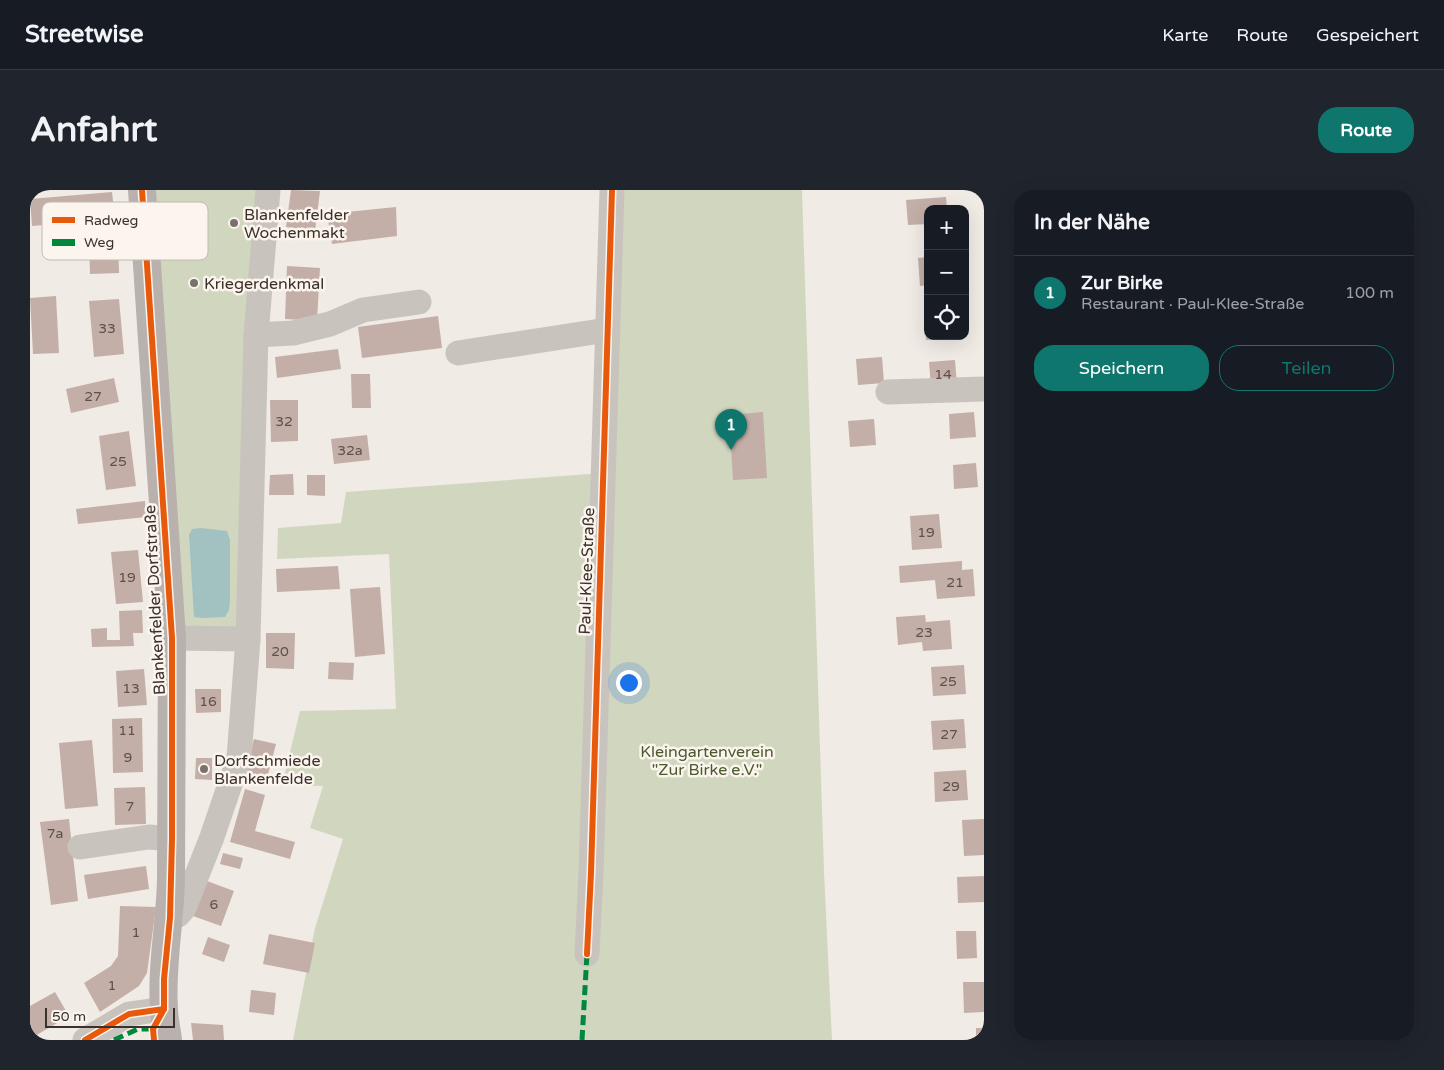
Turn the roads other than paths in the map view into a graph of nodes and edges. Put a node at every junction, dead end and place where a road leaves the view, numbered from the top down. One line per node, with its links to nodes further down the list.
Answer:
1 (268, 190): 6 (street)
2 (612, 190): 5 (street, Paul-Klee-Straße)
3 (147, 260): 10 (main road, Blankenfelder Dorfstraße)
4 (419, 302): 6 (street)
5 (607, 330): 7 (street); 15 (street, Paul-Klee-Straße)
6 (256, 335): 11 (street)
7 (458, 352)
8 (984, 389): 9 (street)
9 (888, 392)
10 (172, 638): 11 (street, Blankenfelder Dorfstraße); 12 (main road, Blankenfelder Dorfstraße)
11 (248, 639): 14 (street)
12 (172, 839): 13 (street); 14 (main road, Blankenfelder Dorfstraße)
13 (80, 846)
14 (170, 918): 16 (main road, Blankenfelder Dorfstraße)
15 (587, 954)
16 (164, 1009): 17 (street); 18 (main road, Blankenfelder Dorfstraße)
17 (85, 1040)
18 (168, 1040)

